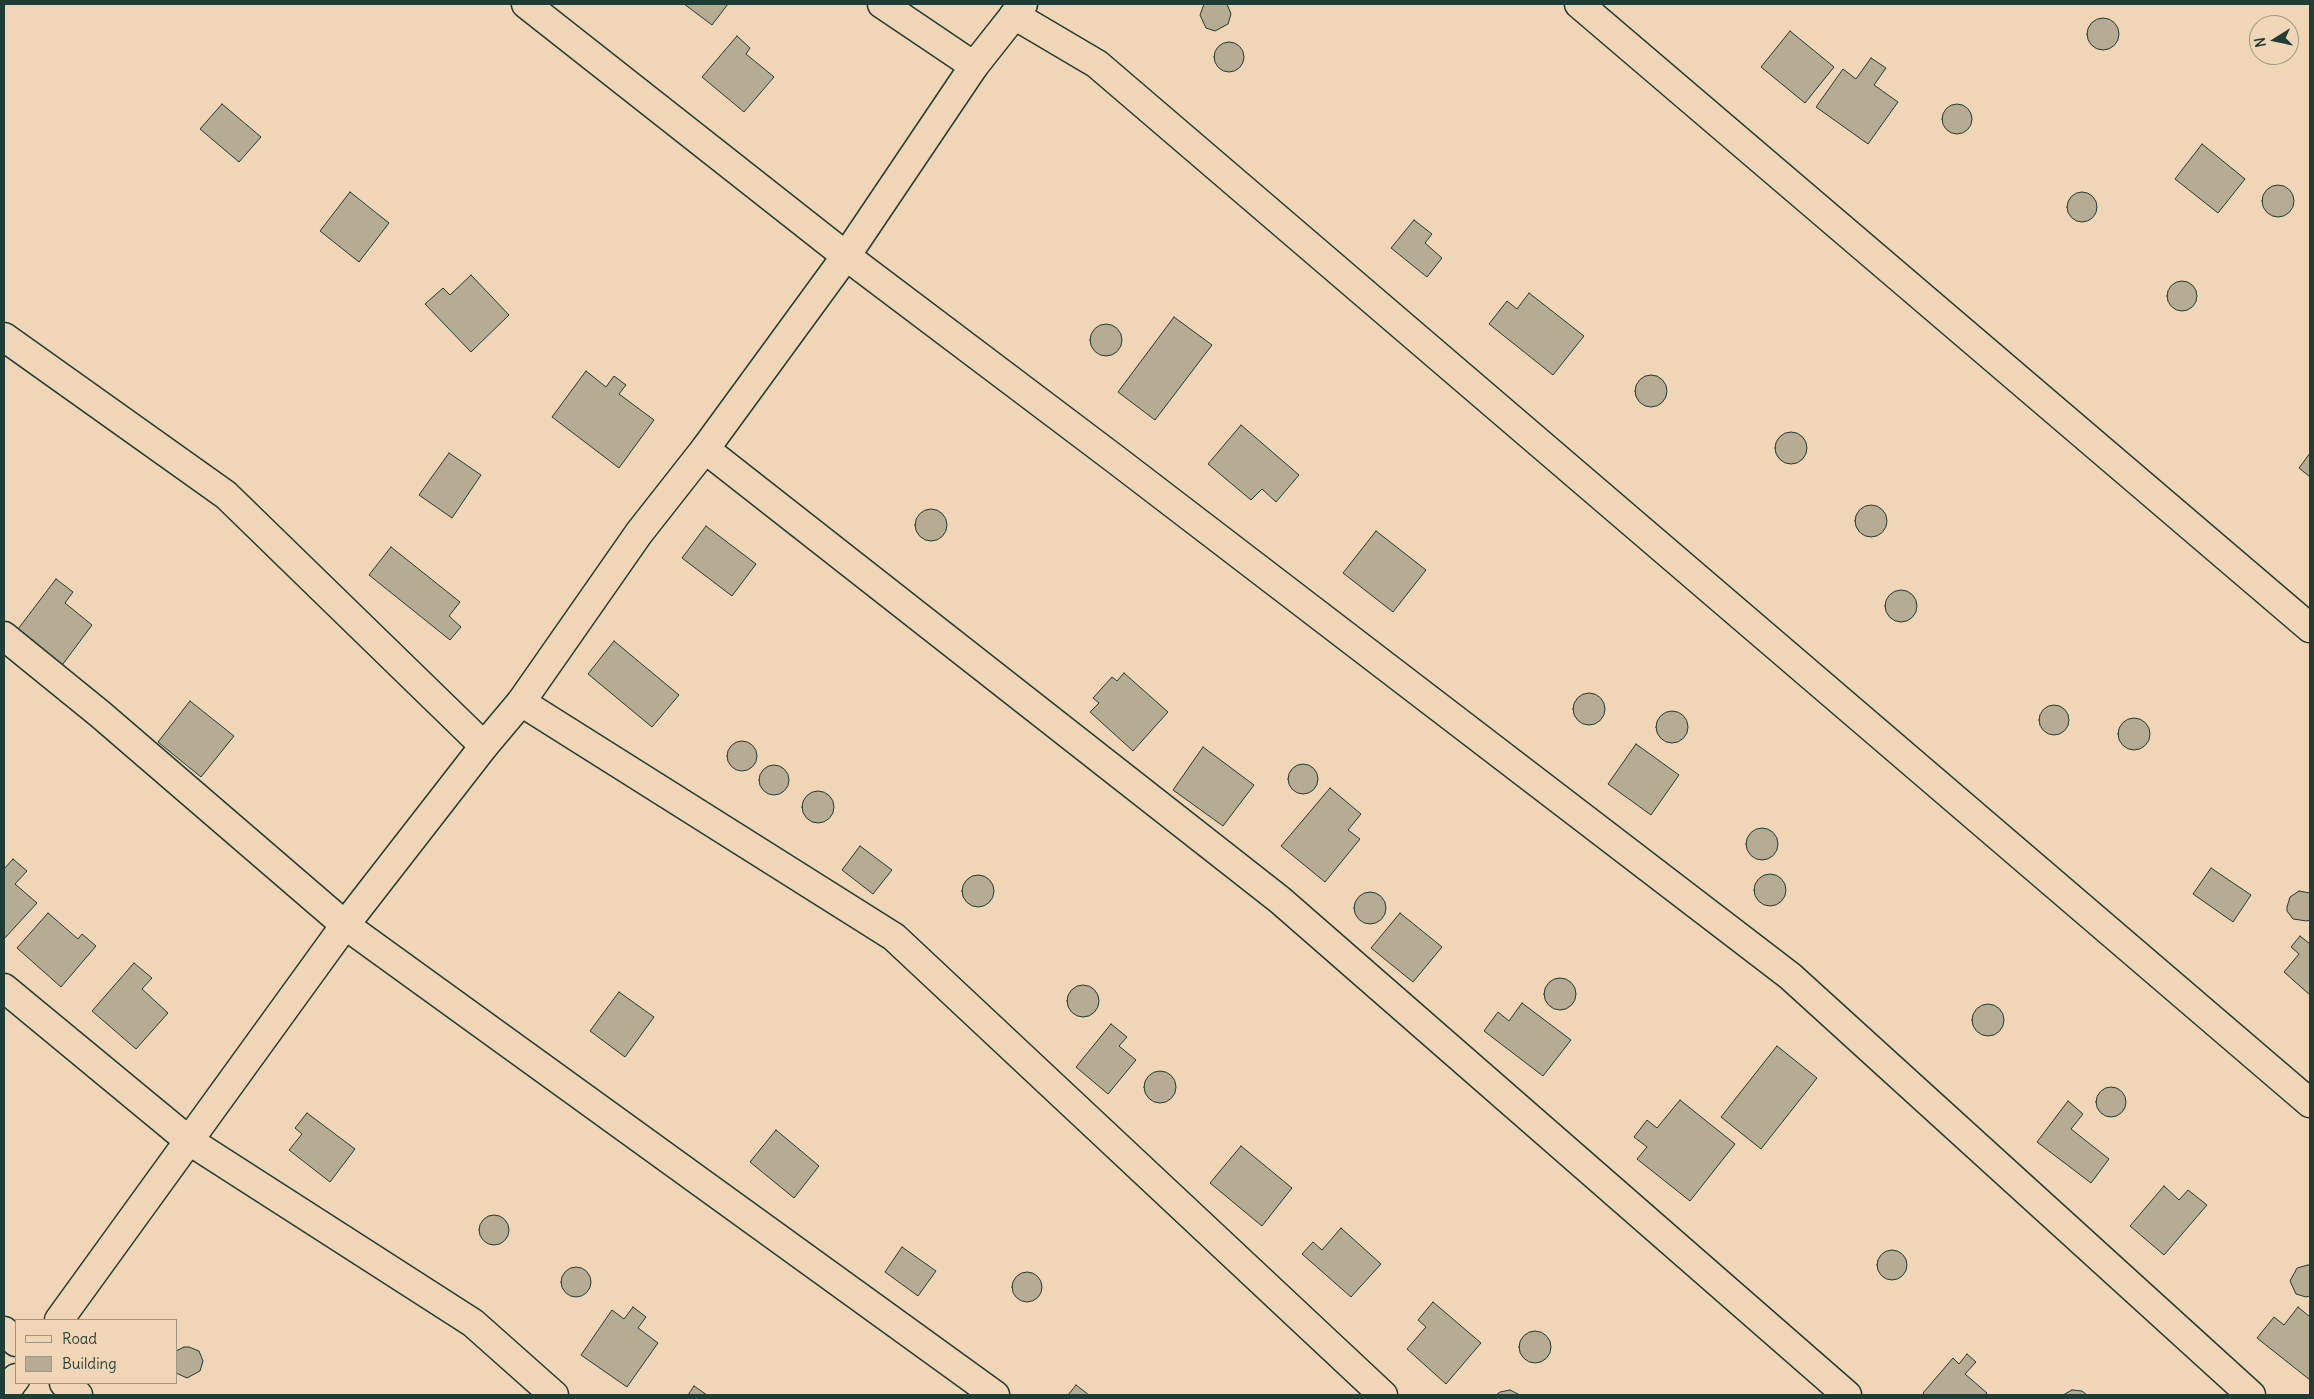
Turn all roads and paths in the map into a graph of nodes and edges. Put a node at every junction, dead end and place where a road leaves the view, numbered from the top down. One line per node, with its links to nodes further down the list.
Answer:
1 (526, 4): 6 (street)
2 (882, 4): 5 (street)
3 (1579, 4): 9 (street)
4 (1018, 9): 5 (street); 15 (street)
5 (974, 66): 6 (street)
6 (846, 256): 8 (street); 28 (street)
7 (4, 337): 12 (street)
8 (705, 449): 11 (street); 27 (street)
9 (2310, 628)
10 (4, 636): 13 (street)
11 (521, 702): 12 (street); 26 (street)
12 (484, 746): 13 (street)
13 (344, 925): 16 (street); 25 (street)
14 (4, 988): 16 (street)
15 (2310, 1103)
16 (188, 1140): 17 (street); 24 (street)
17 (60, 1319)
18 (4, 1331): 19 (street)
19 (15, 1341)
20 (15, 1379): 22 (street)
21 (65, 1384): 23 (street)
22 (4, 1394)
23 (78, 1395)
24 (554, 1395)
25 (995, 1395)
26 (1383, 1395)
27 (1847, 1395)
28 (2251, 1395)

